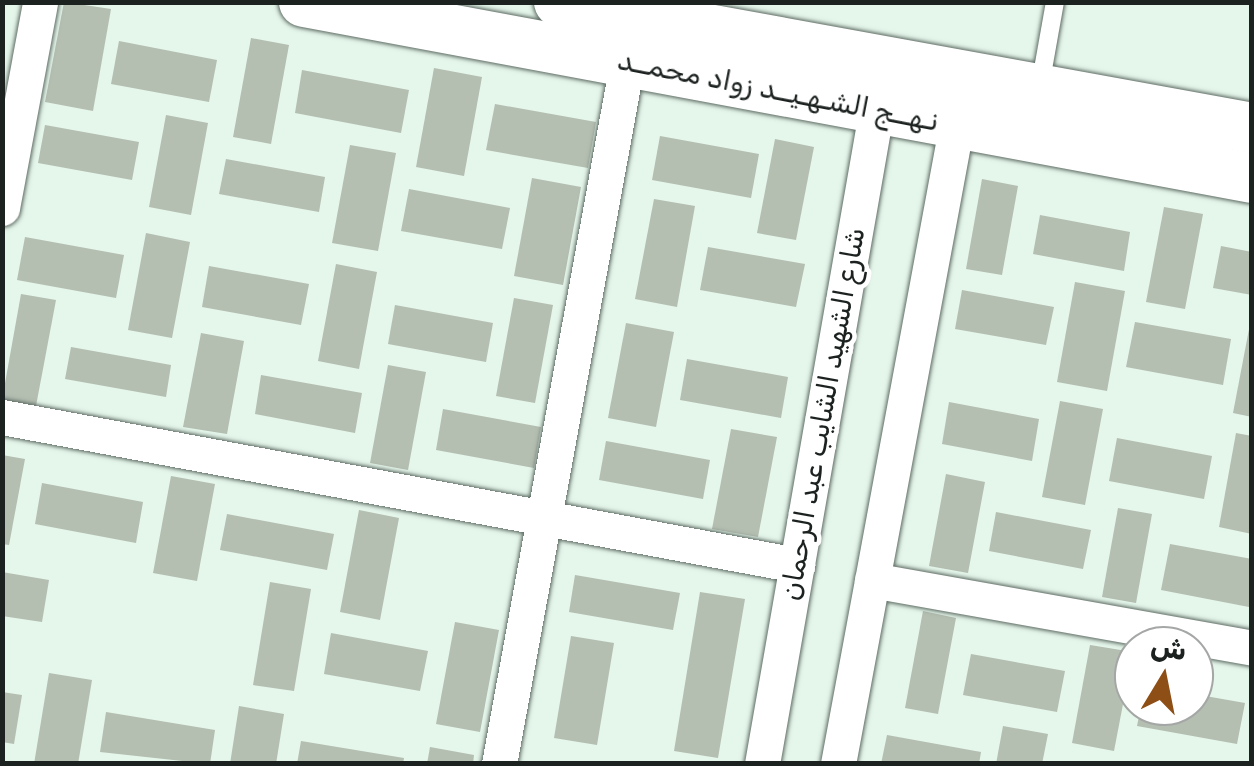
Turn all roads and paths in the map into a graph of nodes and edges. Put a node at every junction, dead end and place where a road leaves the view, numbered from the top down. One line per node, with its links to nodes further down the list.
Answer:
1 (40, 2): 11 (street)
2 (304, 2): 5 (main road, نـهــج الشـهـيــد زواد محمــد)
3 (559, 2): 6 (main road, نـهــج الشـهـيــد زواد محمــد)
4 (1055, 2): 7 (lane)
5 (627, 64): 6 (main road, نـهــج الشـهـيــد زواد محمــد); 13 (street)
6 (880, 87): 8 (main road, نـهــج الشـهـيــد زواد محمــد); 14 (street, شارع الشهيد الشايب عبد الرحمان)
7 (1039, 90): 8 (main road, نـهــج الشـهـيــد زواد محمــد); 9 (main road, نـهــج الشـهـيــد زواد محمــد)
8 (960, 101): 10 (main road, نـهــج الشـهـيــد زواد محمــد); 15 (street)
9 (1252, 128)
10 (1252, 178)
11 (2, 208)
12 (2, 417): 13 (street)
13 (544, 518): 14 (street); 17 (street)
14 (797, 565): 18 (street, شارع الشهيد الشايب عبد الرحمان)
15 (872, 580): 16 (street); 19 (street)
16 (1252, 648)
17 (499, 764)
18 (762, 764)
19 (838, 764)

